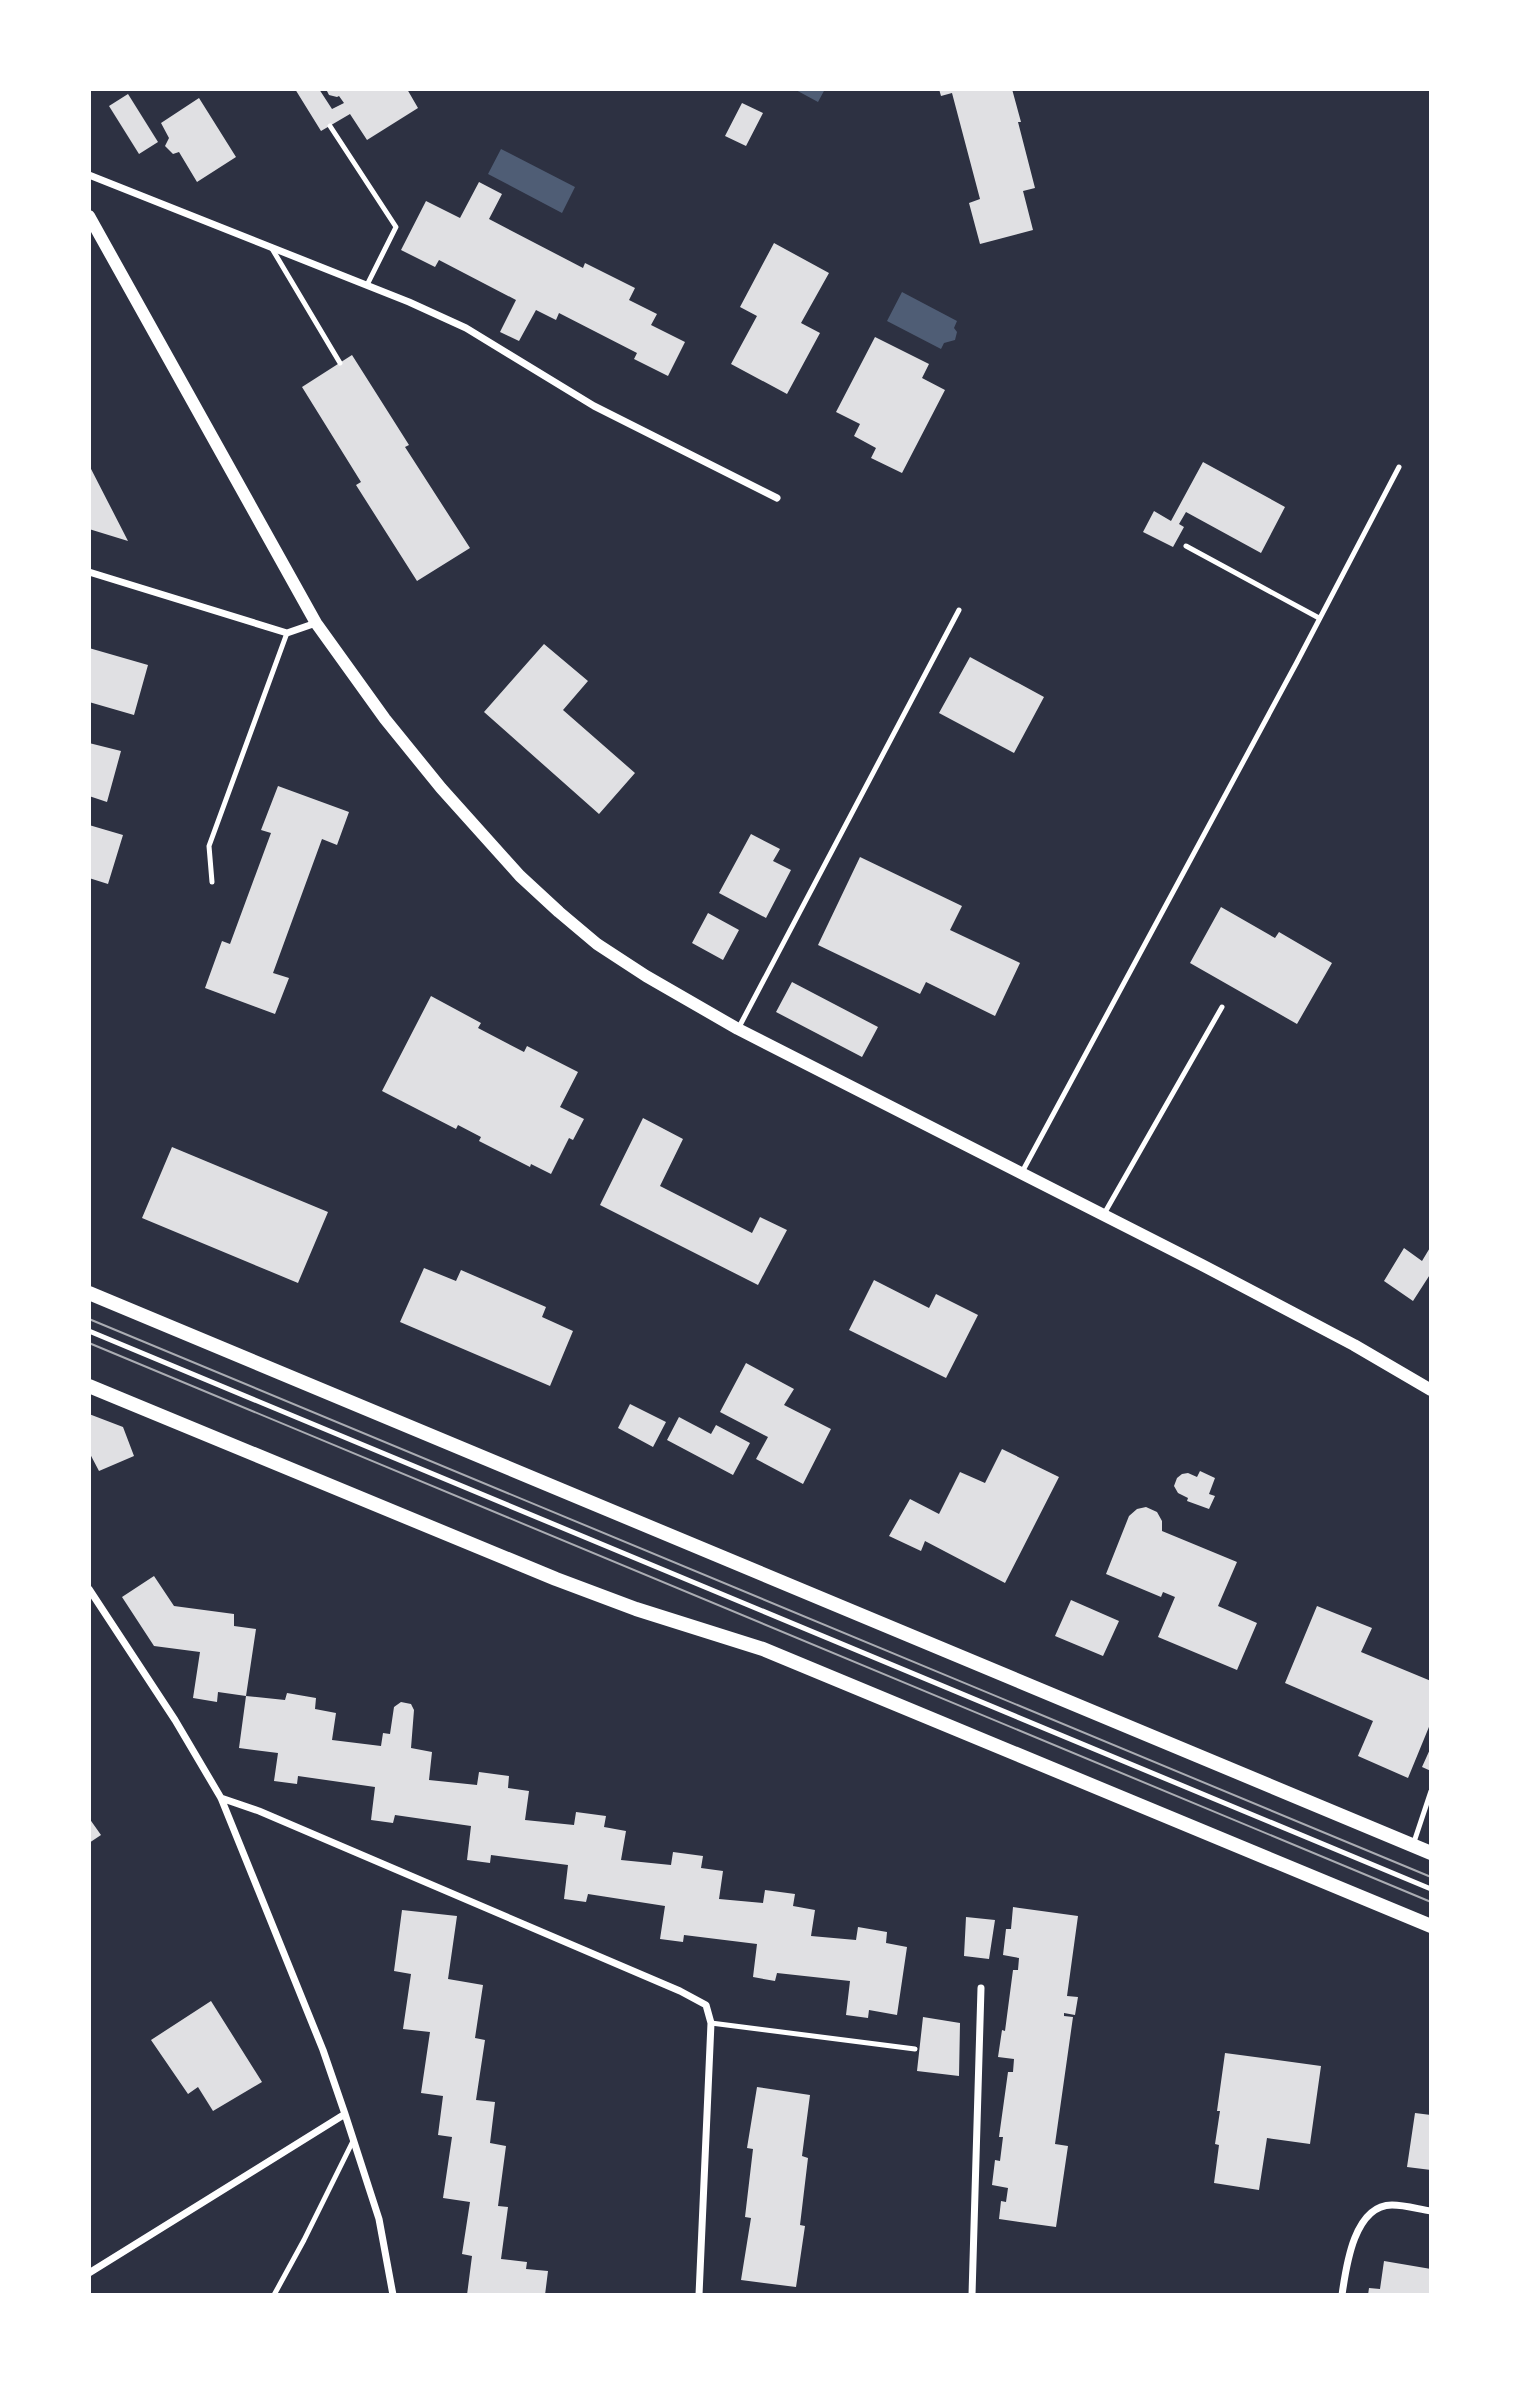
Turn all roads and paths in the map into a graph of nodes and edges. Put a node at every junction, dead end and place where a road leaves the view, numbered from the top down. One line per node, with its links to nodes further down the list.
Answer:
1 (330, 126): 5 (lane)
2 (89, 175): 4 (street)
3 (89, 216): 13 (street)
4 (271, 247): 5 (street); 6 (lane)
5 (367, 285): 8 (street)
6 (340, 363)
7 (1399, 467): 12 (lane)
8 (777, 498)
9 (1186, 546): 12 (lane)
10 (89, 572): 14 (street)
11 (959, 610): 17 (lane)
12 (1319, 618): 18 (lane)
13 (316, 623): 14 (street); 17 (street)
14 (287, 633): 15 (lane)
15 (212, 883)
16 (1222, 1007): 19 (lane)
17 (738, 1030): 18 (street)
18 (1021, 1175): 19 (street)
19 (1104, 1214): 23 (street)
20 (89, 1293): 27 (main road)
21 (89, 1331): 29 (lane)
22 (89, 1386): 30 (main road)
23 (1431, 1390)
24 (89, 1589): 26 (street)
25 (1431, 1791): 27 (lane)
26 (221, 1798): 32 (street); 34 (street)
27 (1413, 1845): 28 (main road)
28 (1431, 1853)
29 (1431, 1889)
30 (1431, 1926)
31 (981, 1988): 41 (street)
32 (711, 2023): 33 (lane); 40 (street)
33 (915, 2049)
34 (345, 2114): 35 (street); 37 (street)
35 (353, 2141): 38 (lane); 39 (street)
36 (1431, 2211): 42 (street)
37 (89, 2273)
38 (274, 2295)
39 (393, 2295)
40 (699, 2295)
41 (972, 2295)
42 (1342, 2295)

